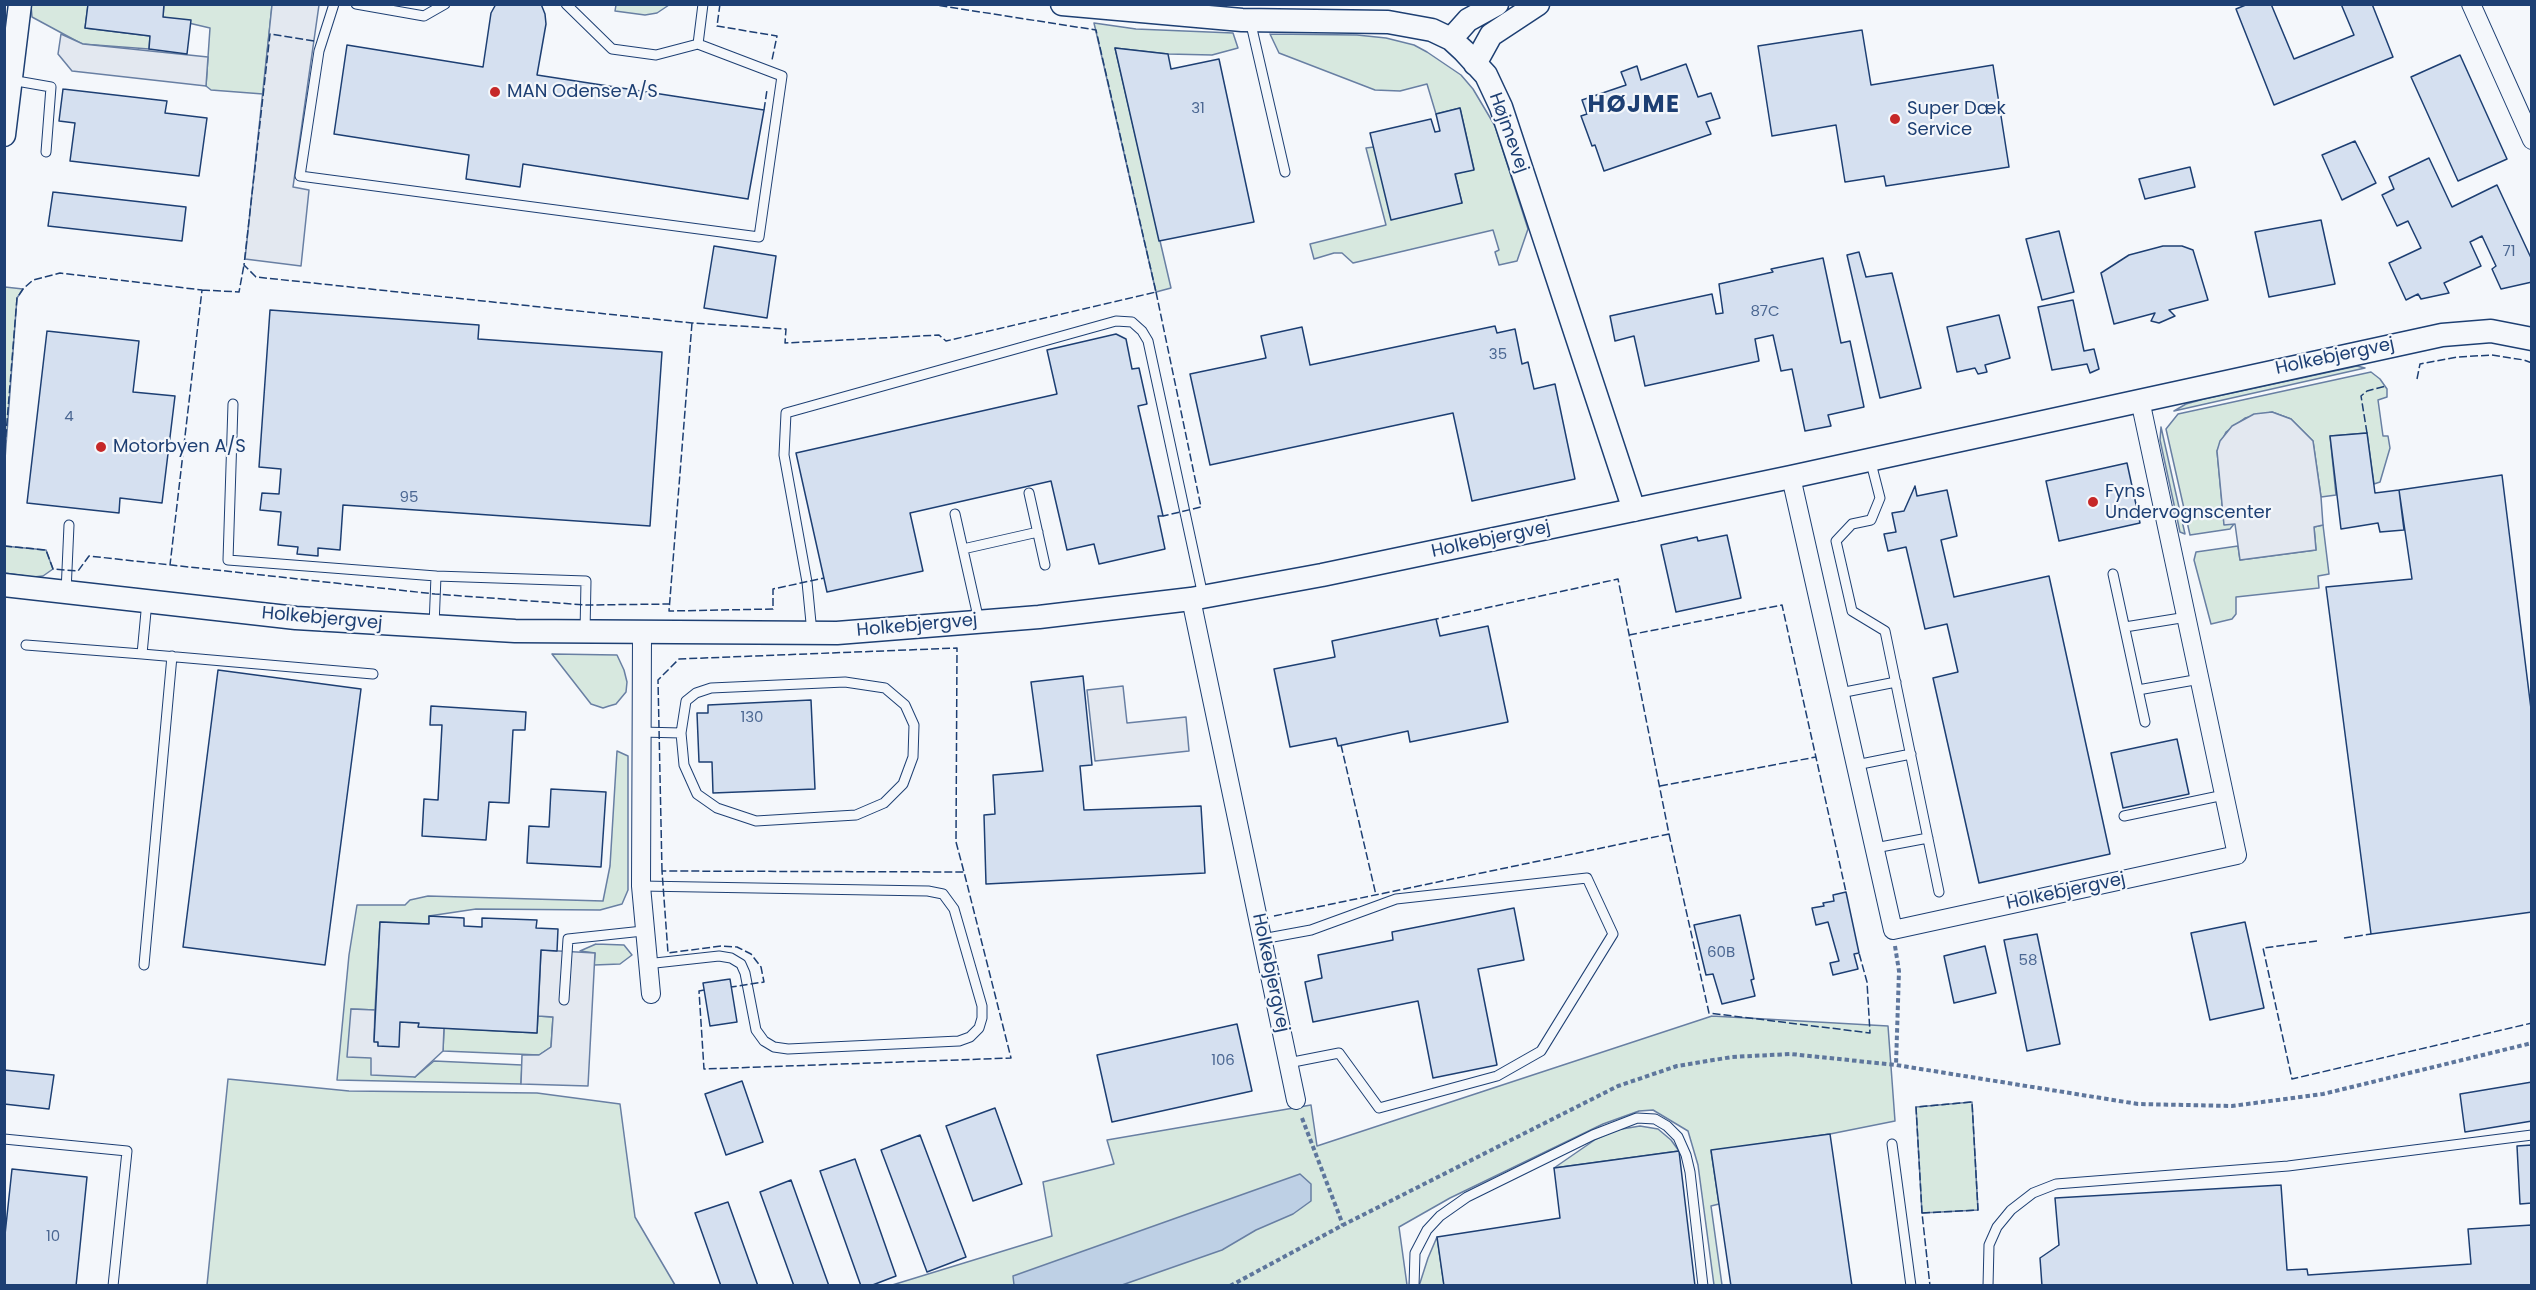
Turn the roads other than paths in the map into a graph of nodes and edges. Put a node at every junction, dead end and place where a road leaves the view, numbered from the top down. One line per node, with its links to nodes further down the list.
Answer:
1 (334, 4): 13 (lane)
2 (356, 4): 3 (lane)
3 (445, 4)
4 (566, 4): 13 (lane)
5 (703, 4): 13 (lane)
6 (1062, 4): 11 (street, Højmevej)
7 (1497, 4): 12 (street)
8 (1538, 4): 14 (street)
9 (2471, 4): 17 (street)
10 (18, 5): 15 (street)
11 (1250, 20): 12 (street, Højmevej); 19 (lane)
12 (1451, 39): 14 (street, Højmevej)
13 (698, 44)
14 (1475, 64): 26 (street, Højmevej)
15 (11, 80): 16 (street); 18 (lane)
16 (4, 135)
17 (2532, 140)
18 (46, 152)
19 (1285, 172)
20 (2532, 339): 21 (street, Holkebjergvej)
21 (2140, 400): 23 (street, Holkebjergvej); 38 (street, Holkebjergvej)
22 (234, 404): 33 (lane)
23 (1870, 459): 24 (street, Holkebjergvej); 50 (lane)
24 (1791, 477): 26 (street, Holkebjergvej); 52 (street)
25 (1029, 493): 29 (lane)
26 (1634, 510): 36 (street, Holkebjergvej)
27 (955, 514): 30 (lane)
28 (69, 525): 35 (lane)
29 (1038, 532): 30 (lane); 31 (lane)
30 (963, 549): 39 (lane)
31 (1045, 565)
32 (2114, 574): 41 (lane)
33 (436, 576): 40 (lane); 42 (lane)
34 (4, 585): 35 (street, Holkebjergvej)
35 (66, 592): 37 (street, Holkebjergvej)
36 (1197, 598): 39 (street, Holkebjergvej); 43 (lane); 65 (street, Holkebjergvej)
37 (147, 601): 40 (street, Holkebjergvej); 46 (lane)
38 (2187, 617): 41 (lane); 49 (street, Holkebjergvej)
39 (979, 621): 43 (street, Holkebjergvej)
40 (434, 626): 42 (street, Holkebjergvej)
41 (2125, 627): 51 (lane)
42 (585, 632): 44 (street, Holkebjergvej)
43 (812, 633): 44 (street, Holkebjergvej)
44 (642, 634): 54 (street)
45 (26, 645): 46 (lane)
46 (142, 654): 47 (lane)
47 (172, 656): 48 (lane); 67 (lane)
48 (373, 674)
49 (2200, 679): 51 (lane); 58 (street, Holkebjergvej)
50 (1896, 682): 52 (lane); 56 (lane)
51 (2138, 690): 53 (lane)
52 (1840, 693): 57 (street)
53 (2145, 722)
54 (641, 732): 55 (lane); 62 (street)
55 (681, 732): 55 (lane)
56 (1911, 754): 57 (lane); 60 (lane)
57 (1856, 765): 61 (street)
58 (2224, 795): 59 (lane); 61 (street, Holkebjergvej)
59 (2124, 816)
60 (1928, 838): 61 (lane); 63 (lane)
61 (1875, 848)
62 (641, 886): 64 (street); 66 (lane)
63 (1939, 892)
64 (643, 931): 66 (street); 69 (lane)
65 (1262, 939): 70 (street, Holkebjergvej); 70 (lane)
66 (646, 964): 68 (street)
67 (144, 965)
68 (651, 994)
69 (564, 1000)
70 (1288, 1063): 71 (street, Holkebjergvej)
71 (1296, 1100)
72 (2532, 1135): 79 (lane)
73 (4, 1139): 75 (lane)
74 (1892, 1144): 78 (lane)
75 (113, 1286)
76 (1414, 1286): 77 (lane)
77 (1703, 1286)
78 (1911, 1286)
79 (1988, 1286)

